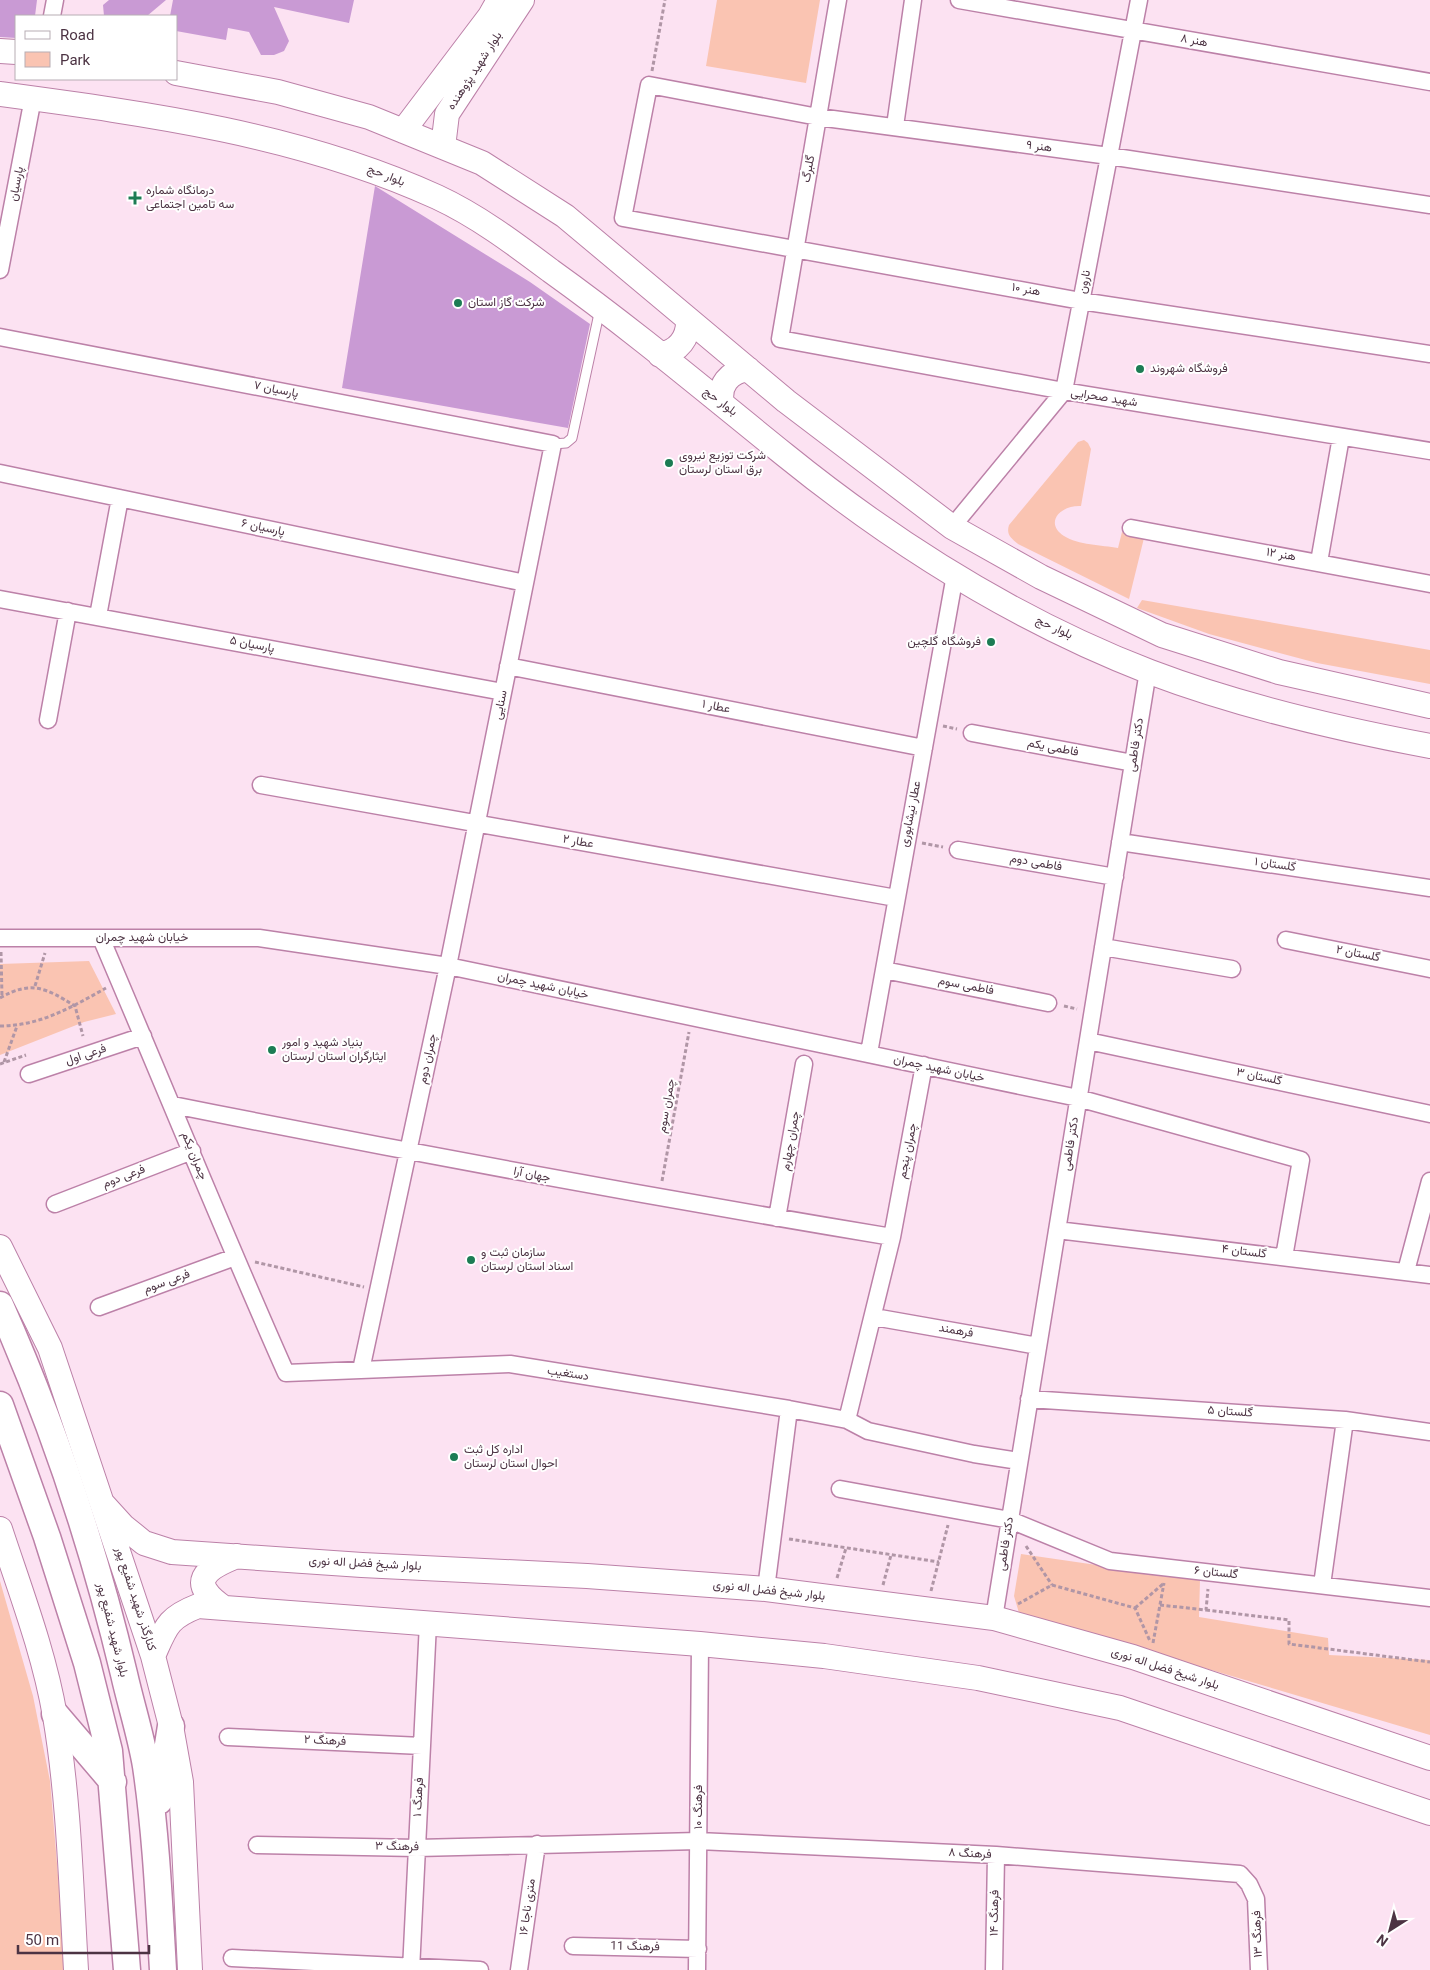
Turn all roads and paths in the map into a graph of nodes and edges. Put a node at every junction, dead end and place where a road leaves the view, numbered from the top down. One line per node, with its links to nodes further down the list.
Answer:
1 (54, 0): 9 (street)
2 (499, 0): 20 (main road, بلوار شهید پژوهنده)
3 (522, 0): 21 (main road, بلوار شهید پژوهنده)
4 (665, 0): 15 (path)
5 (838, 0): 18 (street, گلبرگ)
6 (913, 0): 19 (street)
7 (959, 0): 10 (street, هنر ۸)
8 (1139, 0): 10 (street, نارون)
9 (52, 15)
10 (1132, 31): 14 (street, هنر ۸); 22 (street, نارون)
11 (0, 51): 12 (main road)
12 (15, 52)
13 (178, 73): 20 (main road)
14 (1430, 82)
15 (649, 85): 18 (street, هنر ۹); 25 (street, هنر ۱۰)
16 (0, 94): 17 (main road, بلوار حج)
17 (33, 98): 24 (street, پارسیان); 28 (main road, بلوار حج)
18 (818, 117): 19 (street, هنر ۹); 25 (street, گلبرگ)
19 (894, 126): 22 (street, هنر ۹)
20 (403, 131): 21 (main road)
21 (443, 147): 29 (main road)
22 (1109, 156): 23 (street, هنر ۹); 27 (street, نارون)
23 (1430, 205)
24 (5, 224): 26 (street, پارسیان)
25 (795, 248): 27 (street, هنر ۱۰); 31 (street, گلبرگ)
26 (0, 270)
27 (1082, 300): 32 (street, هنر ۱۰); 35 (street, نارون)
28 (600, 308): 33 (main road, بلوار حج); 38 (lane)
29 (688, 319): 33 (main road); 34 (main road)
30 (0, 337): 38 (street, پارسیان ۷)
31 (780, 339): 35 (street, شهید صحرایی)
32 (1430, 354)
33 (660, 355): 36 (main road, بلوار حج)
34 (748, 370): 36 (main road); 42 (main road)
35 (1064, 391): 37 (street, شهید صحرایی); 42 (street, نارون)
36 (722, 404): 45 (main road, بلوار حج)
37 (1341, 437): 39 (street, شهید صحرایی); 44 (street)
38 (553, 444): 46 (street, سنایی)
39 (1430, 451)
40 (0, 473): 41 (street, پارسیان ۶)
41 (120, 498): 46 (street, پارسیان ۶); 50 (street)
42 (952, 527): 54 (main road)
43 (1131, 528): 44 (street, هنر ۱۲)
44 (1319, 562): 47 (street, هنر ۱۲)
45 (954, 575): 52 (main road, بلوار حج); 56 (street, عطار نیشابوری)
46 (525, 583): 51 (street, سنایی)
47 (1430, 584)
48 (0, 599): 49 (street, پارسیان ۵)
49 (68, 611): 50 (street, پارسیان ۵); 55 (street)
50 (98, 616): 53 (street, پارسیان ۵)
51 (508, 666): 53 (street, سنایی); 59 (street, عطار ۱)
52 (1148, 671): 58 (main road, بلوار حج); 60 (street, دکتر فاطمی)
53 (503, 692): 62 (street, سنایی)
54 (1430, 706)
55 (48, 720)
56 (928, 722): 57 (path); 59 (street, عطار نیشابوری)
57 (972, 733): 60 (street, فاطمی یکم)
58 (1430, 746)
59 (924, 748): 63 (street, عطار نیشابوری)
60 (1133, 763): 64 (street, دکتر فاطمی)
61 (261, 785): 62 (street, عطار ۲)
62 (477, 824): 68 (street, عطار ۲); 74 (street, سنایی)
63 (906, 840): 65 (path); 68 (street, عطار نیشابوری)
64 (1120, 842): 66 (street, دکتر فاطمی); 67 (street, گلستان ۱)
65 (958, 850): 66 (street, فاطمی دوم)
66 (1115, 877): 73 (street, دکتر فاطمی)
67 (1430, 888)
68 (896, 898): 77 (street, عطار نیشابوری)
69 (0, 938): 70 (street, خیابان شهید چمران); 80 (path)
70 (50, 938): 71 (street, خیابان شهید چمران); 79 (path)
71 (102, 938): 74 (street, خیابان شهید چمران); 78 (street, چمران یکم)
72 (1286, 940): 76 (street, گلستان ۲)
73 (1103, 947): 75 (street); 83 (street, دکتر فاطمی)
74 (448, 966): 84 (street, خیابان شهید چمران); 99 (street, چمران دوم)
75 (1232, 969)
76 (1430, 969)
77 (884, 970): 81 (street, فاطمی سوم); 90 (street, عطار نیشابوری)
78 (119, 980): 82 (path); 88 (street, چمران یکم)
79 (35, 986): 80 (path); 82 (path)
80 (1, 998)
81 (1048, 1003): 83 (path)
82 (75, 1006): 86 (path); 87 (path)
83 (1092, 1012): 89 (street, دکتر فاطمی)
84 (692, 1017): 90 (street, خیابان شهید چمران); 101 (path, چمران سوم)
85 (0, 1026): 86 (path)
86 (17, 1026): 91 (path)
87 (83, 1036)
88 (143, 1036): 94 (street, فرعی اول); 96 (street, چمران یکم)
89 (1088, 1041): 95 (street, دکتر فاطمی); 97 (street, گلستان ۳)
90 (869, 1053): 93 (street, خیابان شهید چمران)
91 (4, 1063)
92 (804, 1064): 103 (street, چمران چهارم)
93 (924, 1066): 95 (street, خیابان شهید چمران); 105 (street, چمران پنجم)
94 (29, 1074)
95 (1078, 1098): 104 (street, دکتر فاطمی); 107 (street, خیابان شهید چمران)
96 (173, 1105): 98 (street, چمران یکم); 99 (street, جهان آرا)
97 (1430, 1114)
98 (192, 1151): 102 (street, فرعی دوم); 108 (street, چمران یکم)
99 (408, 1152): 101 (street, جهان آرا); 111 (street, چمران دوم)
100 (1430, 1181): 109 (street)
101 (659, 1198): 103 (street, جهان آرا)
102 (55, 1204)
103 (777, 1218): 105 (street, جهان آرا)
104 (1057, 1230): 107 (street, گلستان ۴); 115 (street, دکتر فاطمی)
105 (892, 1238): 114 (street, چمران پنجم)
106 (0, 1247): 127 (main road, کنارگذر شهید شفیع پور)
107 (1284, 1257): 109 (street, گلستان ۴)
108 (235, 1258): 111 (path); 113 (street, فرعی سوم); 117 (street, چمران یکم)
109 (1406, 1271): 110 (street, گلستان ۴)
110 (1430, 1275)
111 (379, 1290): 116 (street, چمران دوم)
112 (0, 1305): 160 (main road, بلوار شهید شفیع پور)
113 (99, 1307)
114 (874, 1317): 115 (street, فرهمند); 121 (street, چمران پنجم)
115 (1038, 1346): 118 (street, دکتر فاطمی)
116 (361, 1370): 117 (street, دستغیب); 120 (street, دستغیب)
117 (286, 1373)
118 (1029, 1399): 122 (street, گلستان ۵); 125 (street, دکتر فاطمی)
119 (0, 1405): 123 (main road)
120 (789, 1409): 121 (street, دستغیب); 131 (street)
121 (847, 1420): 125 (street, دستغیب)
122 (1346, 1420): 124 (street, گلستان ۵); 138 (street)
123 (6, 1432): 158 (main road)
124 (1430, 1432)
125 (1019, 1461): 129 (street, دکتر فاطمی)
126 (840, 1490): 128 (street, گلستان ۶)
127 (103, 1504): 134 (main road, بلوار شیخ فضل اله نوری); 151 (main road, کنارگذر شهید شفیع پور)
128 (952, 1510): 129 (street, گلستان ۶); 135 (path)
129 (1010, 1520): 136 (street, گلستان ۶); 137 (path); 148 (street, دکتر فاطمی)
130 (0, 1529): 153 (main road)
131 (773, 1536): 132 (path); 139 (street)
132 (846, 1548): 133 (path); 140 (path)
133 (891, 1555): 135 (path); 142 (path)
134 (236, 1556): 139 (main road, بلوار شیخ فضل اله نوری); 144 (main road)
135 (939, 1562): 146 (path)
136 (1210, 1572): 138 (street, گلستان ۶); 147 (path)
137 (1052, 1585): 145 (path); 148 (path)
138 (1322, 1585): 141 (street, گلستان ۶)
139 (766, 1589): 140 (main road, بلوار شیخ فضل اله نوری)
140 (831, 1597): 142 (main road, بلوار شیخ فضل اله نوری)
141 (1430, 1598)
142 (878, 1603): 146 (main road, بلوار شیخ فضل اله نوری)
143 (1160, 1605): 145 (path); 145 (path); 147 (path)
144 (224, 1608): 149 (main road); 151 (main road)
145 (1135, 1608)
146 (927, 1610): 148 (main road, بلوار شیخ فضل اله نوری)
147 (1206, 1610): 152 (path)
148 (994, 1618): 157 (main road, بلوار شیخ فضل اله نوری)
149 (428, 1623): 150 (main road); 156 (street, فرهنگ ۱)
150 (700, 1644): 159 (main road); 161 (street, فرهنگ ۱۰)
151 (153, 1656): 154 (main road, کنارگذر شهید شفیع پور)
152 (1430, 1662)
153 (54, 1714): 158 (main road); 171 (main road)
154 (171, 1726): 160 (main road); 174 (main road, کنارگذر شهید شفیع پور)
155 (228, 1737): 156 (street, فرهنگ ۲)
156 (422, 1746): 164 (street, فرهنگ ۱)
157 (1430, 1758)
158 (113, 1782): 172 (main road)
159 (1430, 1813)
160 (154, 1832): 173 (main road, بلوار شهید شفیع پور)
161 (698, 1841): 162 (street, فرهنگ ۸); 165 (street, فرهنگ ۸); 168 (street, فرهنگ ۱۰)
162 (537, 1844): 164 (street, فرهنگ ۳); 176 (street, ۱۶ متری ناجا)
163 (257, 1845): 164 (street, فرهنگ ۳)
164 (417, 1848): 170 (street, فرهنگ ۱)
165 (996, 1855): 166 (street, فرهنگ ۸); 178 (street, فرهنگ ۱۴)
166 (1240, 1874): 179 (street, فرهنگ ۱۳)
167 (573, 1946): 168 (street, فرهنگ 11)
168 (698, 1949): 177 (street, فرهنگ ۱۰)
169 (232, 1958): 170 (street)
170 (411, 1968): 175 (street)
171 (76, 1970)
172 (127, 1970)
173 (162, 1970)
174 (190, 1970)
175 (480, 1970)
176 (520, 1970)
177 (698, 1970)
178 (994, 1970)
179 (1259, 1970)

